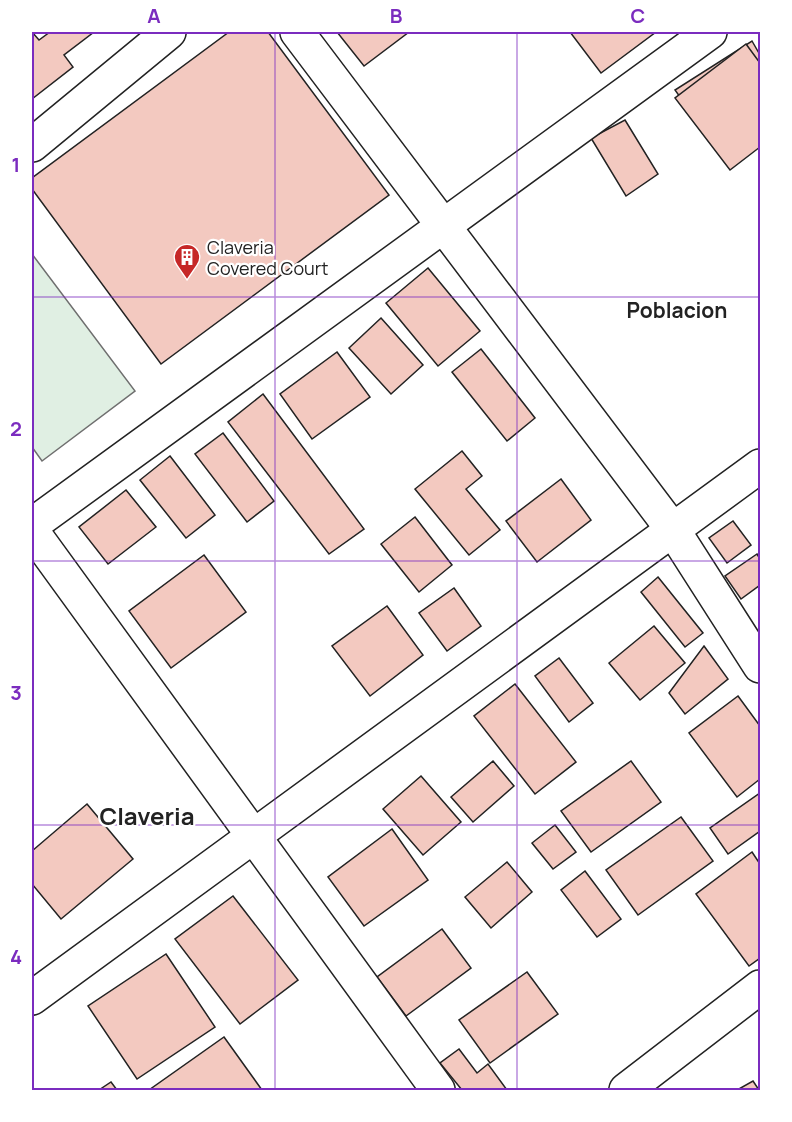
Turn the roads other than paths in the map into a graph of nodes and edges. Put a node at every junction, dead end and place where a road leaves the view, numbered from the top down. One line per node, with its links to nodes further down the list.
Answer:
1 (169, 32): 4 (street)
2 (297, 32): 5 (street)
3 (711, 32): 5 (street)
4 (32, 146)
5 (443, 225): 7 (street); 8 (street)
6 (760, 466): 8 (street)
7 (32, 525)
8 (673, 530): 10 (street); 11 (street)
9 (32, 531): 11 (street)
10 (760, 666)
11 (252, 837): 13 (street); 14 (street)
12 (760, 987): 15 (street)
13 (32, 998)
14 (438, 1090)
15 (626, 1090)

